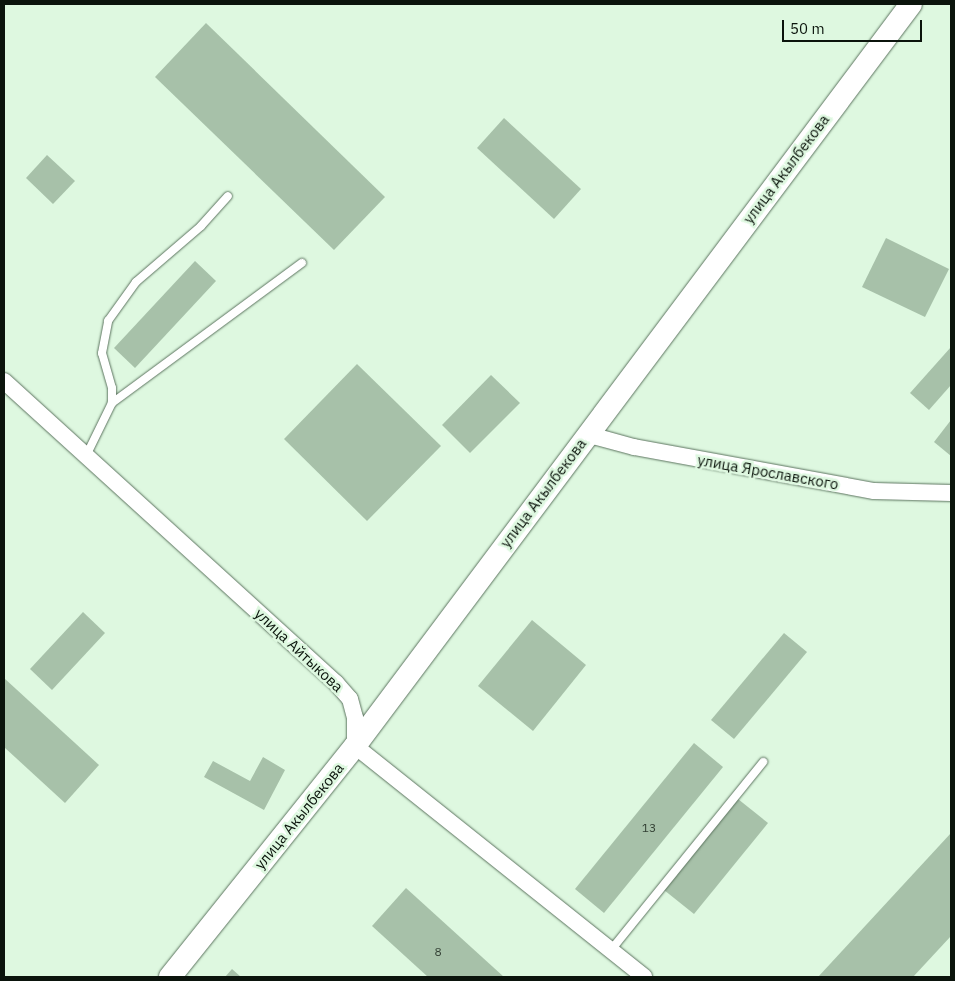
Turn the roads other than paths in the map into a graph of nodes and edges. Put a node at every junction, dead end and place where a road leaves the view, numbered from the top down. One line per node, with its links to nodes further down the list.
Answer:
1 (911, 4): 6 (street, улица Акылбекова)
2 (228, 196): 5 (lane)
3 (302, 263): 5 (lane)
4 (4, 381): 7 (street, улица Айтыкова)
5 (112, 404): 7 (lane)
6 (586, 434): 8 (street, улица Ярославского); 9 (street, улица Акылбекова)
7 (86, 456): 9 (street, улица Айтыкова)
8 (951, 493)
9 (355, 746): 11 (street); 12 (street, улица Акылбекова)
10 (763, 762): 11 (lane)
11 (611, 950): 13 (street)
12 (170, 977)
13 (644, 977)

